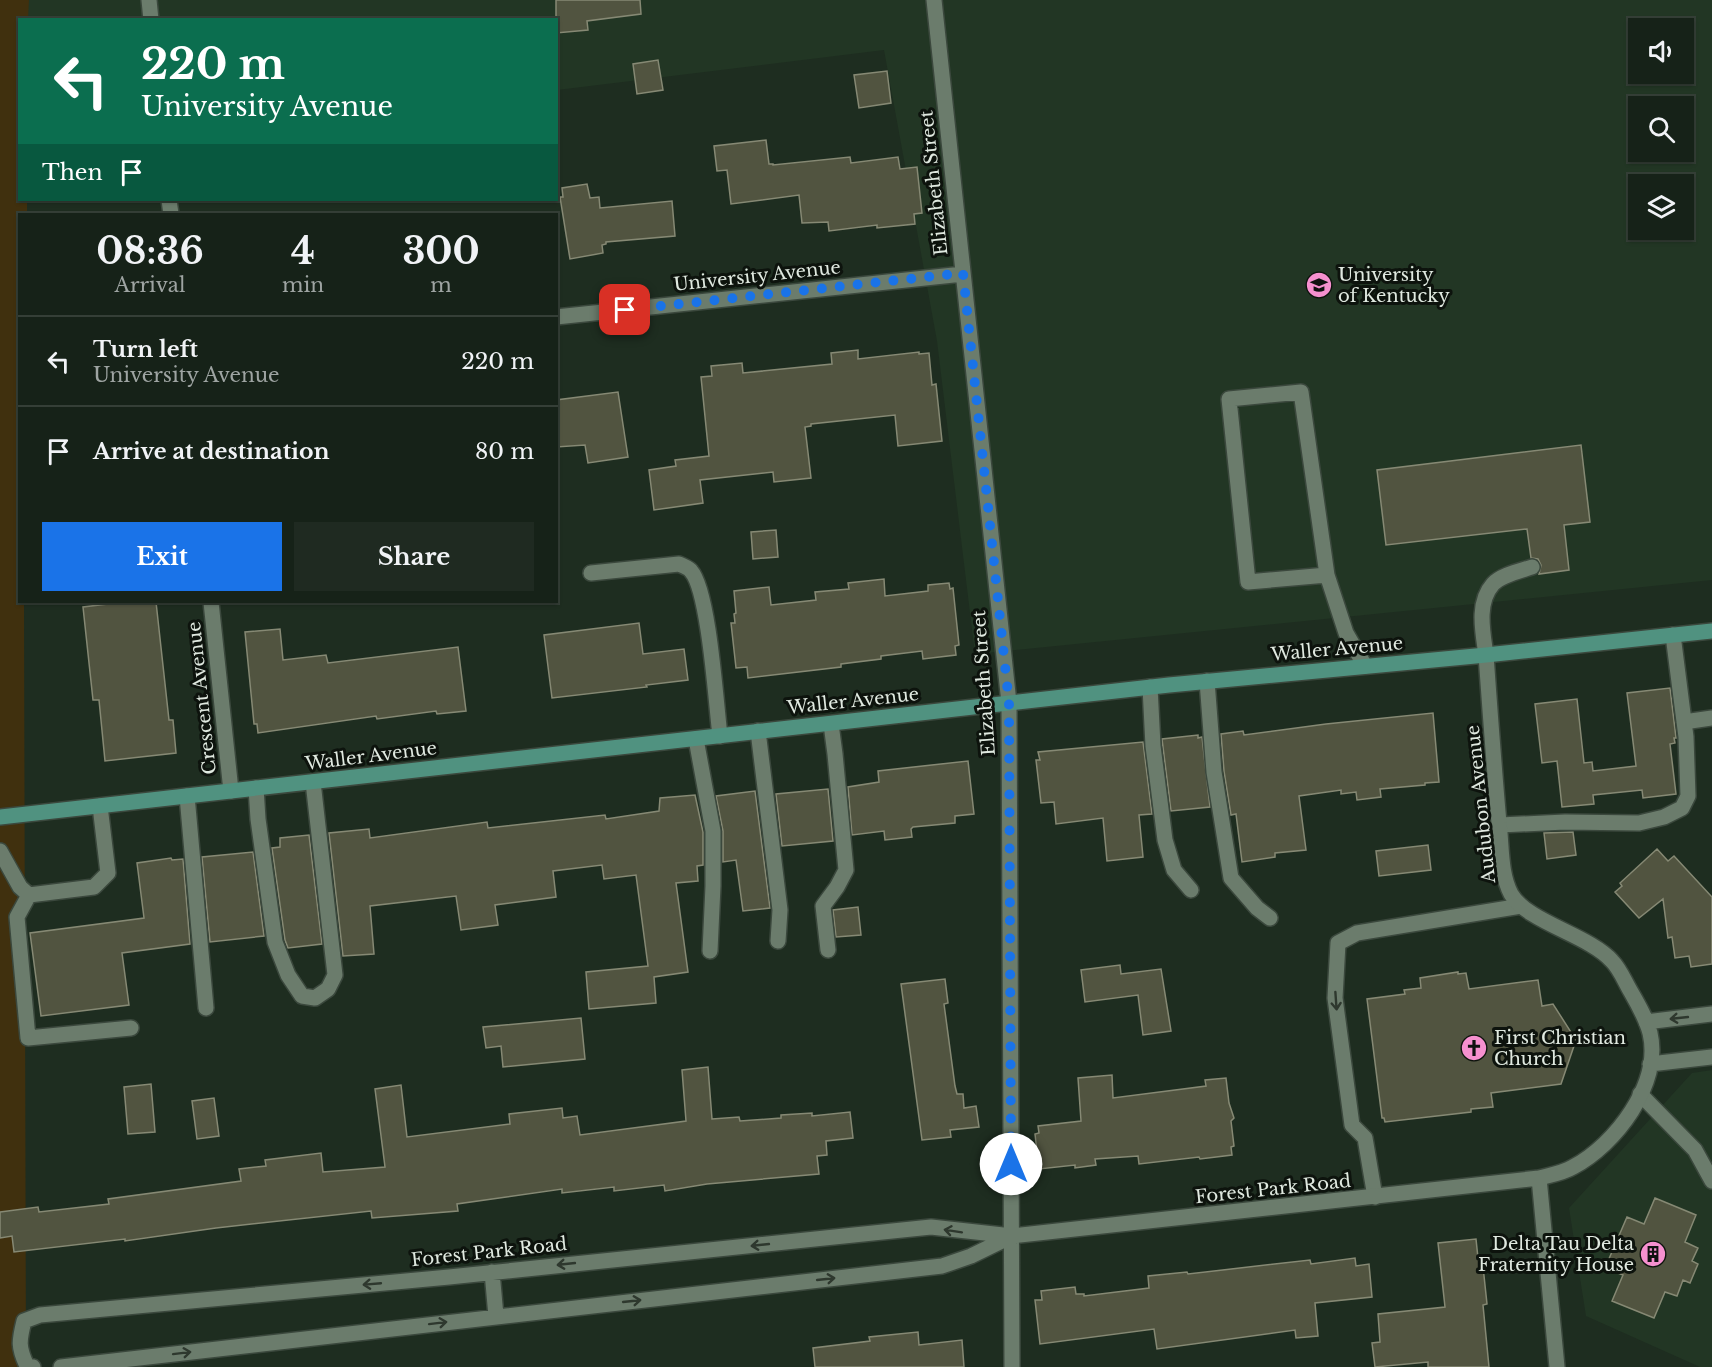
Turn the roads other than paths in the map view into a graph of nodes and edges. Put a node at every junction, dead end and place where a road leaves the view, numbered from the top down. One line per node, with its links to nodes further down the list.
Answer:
1 (149, 0): 3 (street)
2 (934, 0): 4 (street, Elizabeth Street)
3 (151, 18)
4 (963, 273): 5 (street, University Avenue); 16 (street, Elizabeth Street)
5 (558, 317)
6 (1532, 567): 12 (street, Audubon Avenue)
7 (591, 573): 21 (street)
8 (1327, 575): 8 (street); 13 (street)
9 (212, 603): 25 (street, Crescent Avenue)
10 (1712, 631): 11 (main road, Waller Avenue)
11 (1673, 635): 12 (main road, Waller Avenue); 18 (street)
12 (1486, 655): 13 (main road, Waller Avenue); 29 (street, Audubon Avenue)
13 (1365, 666): 14 (main road, Waller Avenue)
14 (1207, 681): 15 (main road, Waller Avenue); 34 (street)
15 (1150, 687): 16 (main road, Waller Avenue); 31 (street)
16 (1009, 703): 19 (main road, Waller Avenue); 48 (street, Elizabeth Street)
17 (1712, 718): 18 (street)
18 (1684, 722): 29 (street)
19 (831, 724): 20 (main road, Waller Avenue); 36 (street)
20 (758, 732): 21 (main road, Waller Avenue); 35 (street)
21 (720, 736): 22 (main road, Waller Avenue)
22 (696, 739): 23 (main road, Waller Avenue); 37 (street)
23 (314, 782): 24 (main road, Waller Avenue); 24 (street)
24 (256, 788): 25 (main road, Waller Avenue)
25 (231, 791): 26 (main road, Waller Avenue)
26 (187, 796): 27 (main road, Waller Avenue); 38 (street)
27 (100, 806): 28 (main road, Waller Avenue); 32 (street)
28 (0, 817)
29 (1500, 825): 33 (street, Audubon Avenue)
30 (0, 850): 32 (street)
31 (1191, 890)
32 (28, 895): 41 (street)
33 (1521, 906): 40 (street, Audubon Avenue); 47 (street, one-way to 47)
34 (1270, 918)
35 (778, 941)
36 (828, 950)
37 (710, 951)
38 (206, 1008)
39 (1712, 1014): 40 (street, one-way to 40)
40 (1646, 1022): 43 (street, Audubon Avenue)
41 (131, 1028)
42 (1712, 1057): 43 (street)
43 (1650, 1064): 44 (street, Audubon Avenue)
44 (1640, 1094): 45 (street, Audubon Avenue); 46 (street)
45 (1539, 1178): 47 (street, Forest Park Road); 54 (street)
46 (1712, 1181)
47 (1375, 1197): 48 (street, Forest Park Road)
48 (1012, 1236): 49 (street, Forest Park Road, one-way to 49); 50 (street, Forest Park Road, one-way to 48); 53 (street, Elizabeth Street)
49 (492, 1272): 50 (street); 51 (street, Forest Park Road, one-way to 51)
50 (496, 1316): 52 (street, Forest Park Road, one-way to 50)
51 (33, 1367)
52 (62, 1367)
53 (1012, 1367)
54 (1557, 1367)

